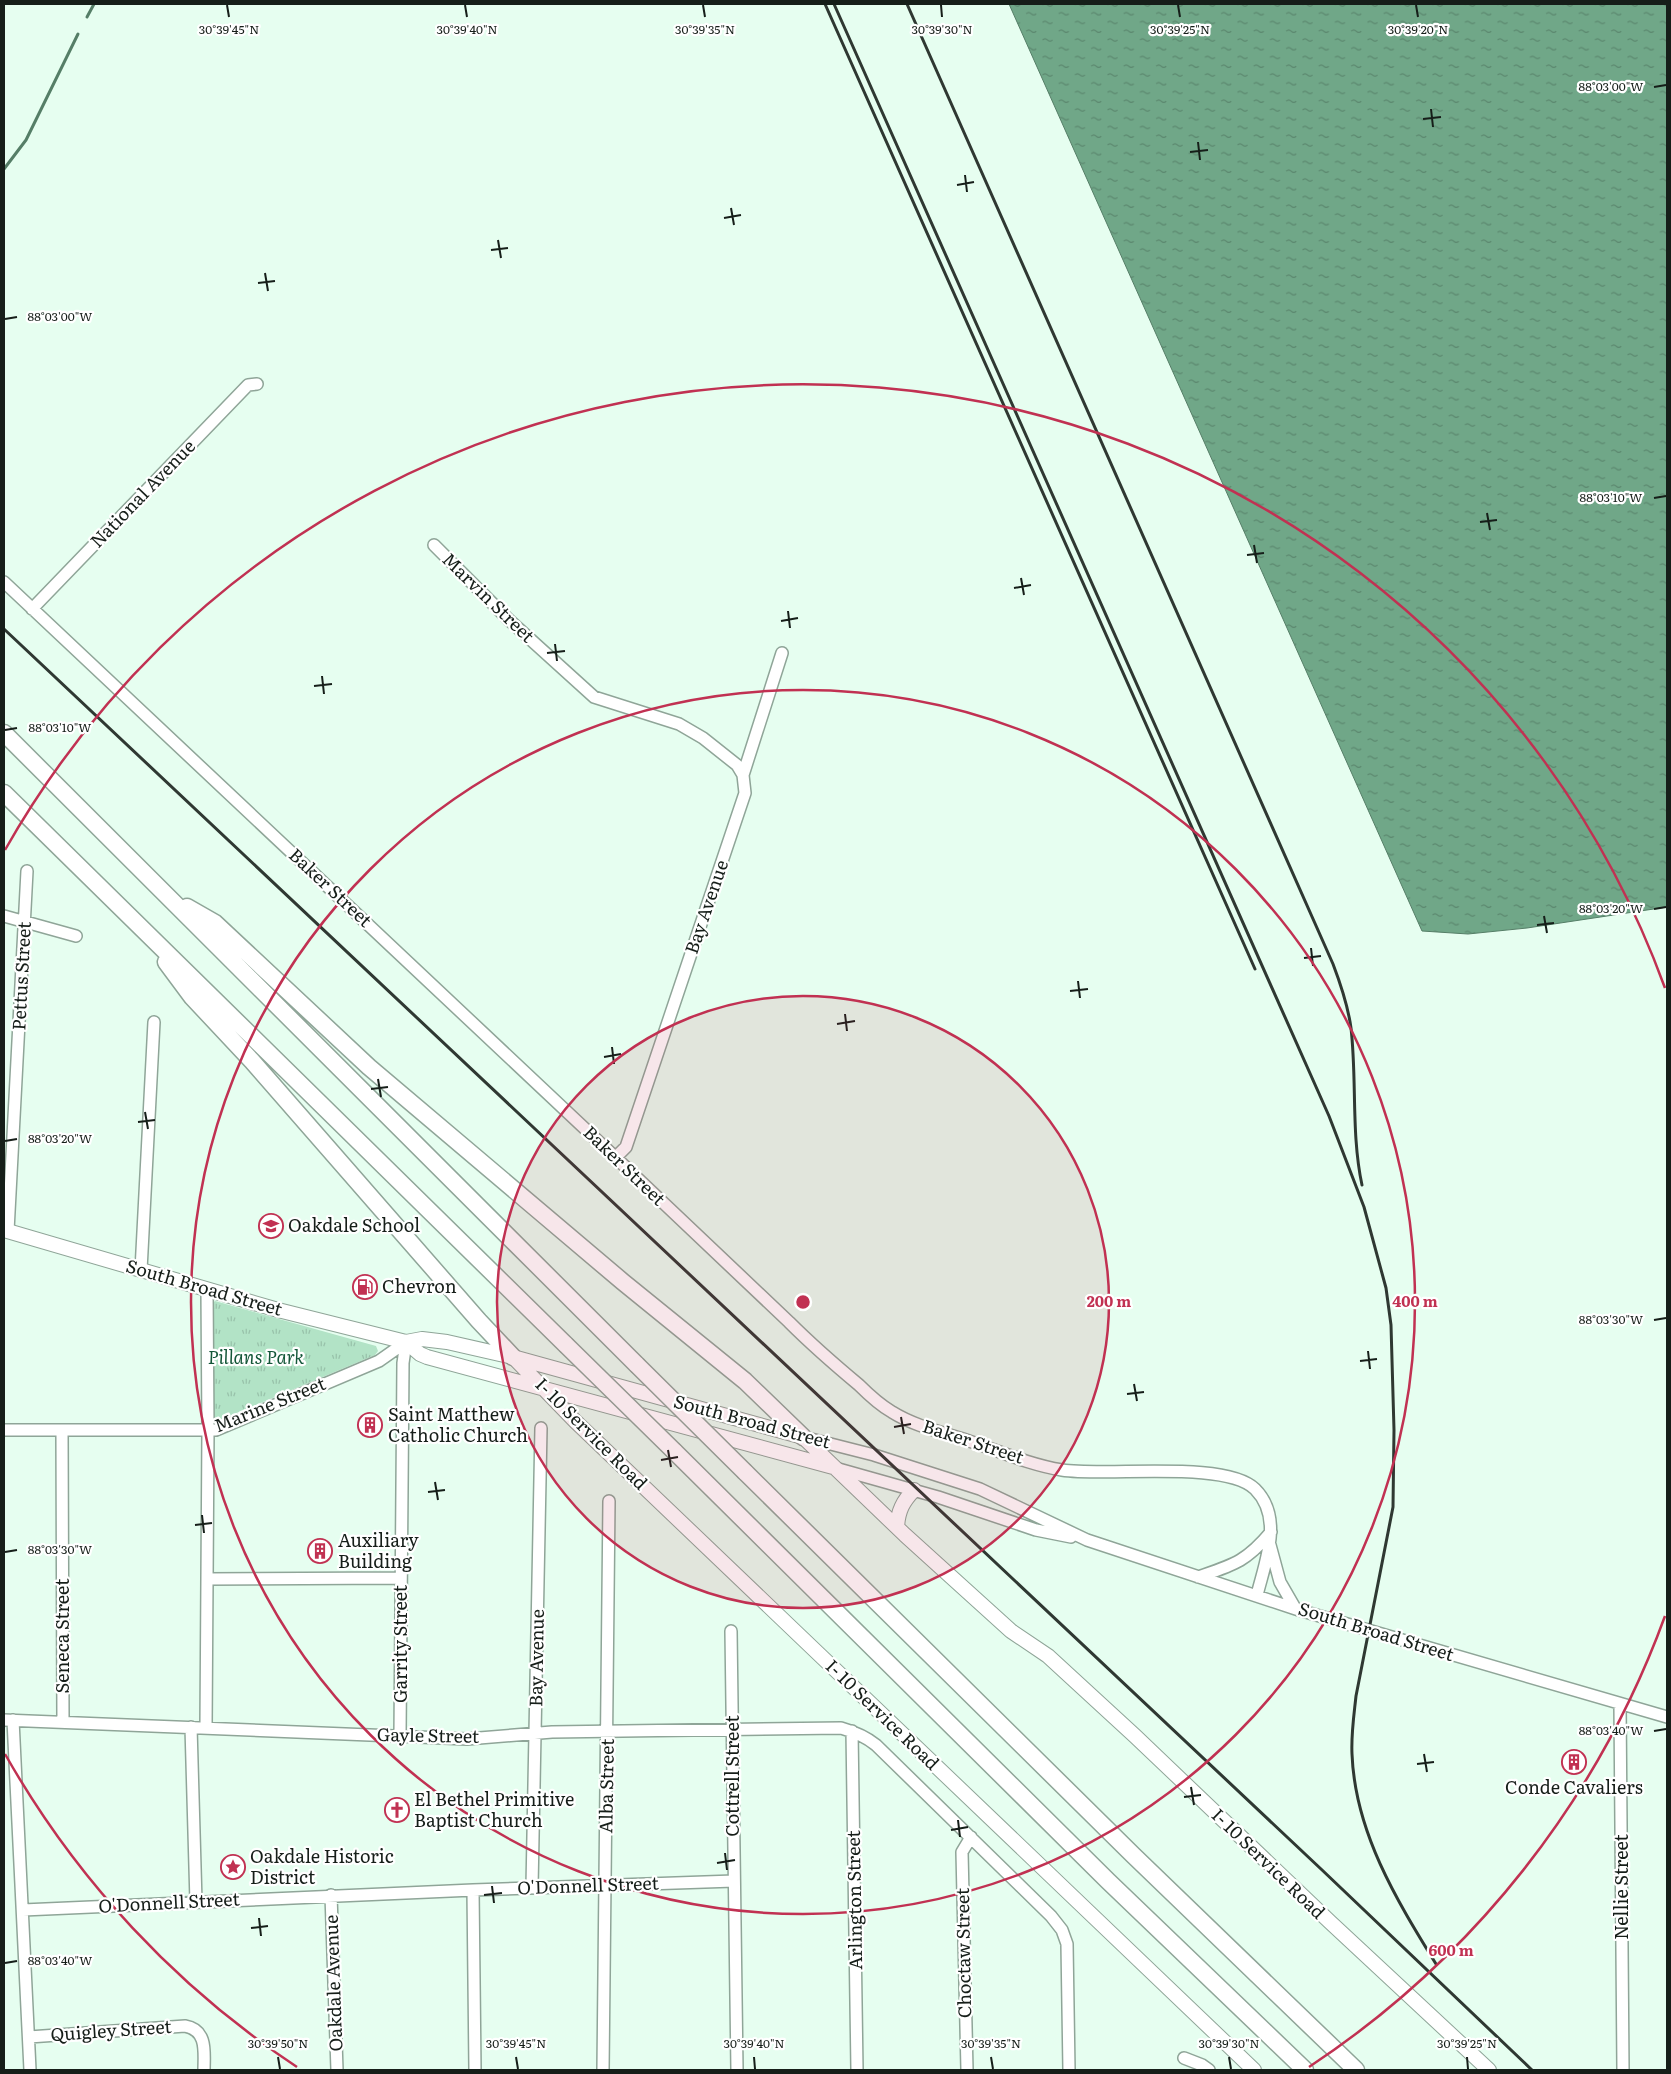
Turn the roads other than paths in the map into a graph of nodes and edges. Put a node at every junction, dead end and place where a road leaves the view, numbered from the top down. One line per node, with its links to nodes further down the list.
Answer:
1 (257, 384): 4 (street, National Avenue)
2 (434, 545): 7 (street, Marvin Street)
3 (4, 582): 4 (street, Baker Street)
4 (32, 609): 16 (street, Baker Street)
5 (782, 653): 7 (street, Bay Avenue)
6 (4, 733): 10 (highway)
7 (743, 775): 16 (street, Bay Avenue)
8 (4, 793): 13 (highway)
9 (27, 871): 12 (street, Pettus Street)
10 (168, 896): 27 (highway); 74 (highway, bridge)
11 (4, 916): 12 (street)
12 (26, 923): 14 (street); 17 (street, Pettus Street)
13 (138, 924): 21 (highway); 73 (highway, bridge)
14 (76, 936)
15 (154, 1022): 18 (street)
16 (616, 1157): 32 (street, Baker Street)
17 (6, 1231): 18 (main road, South Broad Street)
18 (141, 1270): 19 (main road, South Broad Street)
19 (207, 1290): 20 (main road, South Broad Street); 26 (street)
20 (406, 1342): 21 (main road, South Broad Street); 22 (main road, South Broad Street); 26 (street, Marine Street); 36 (street, Garrity Street)
21 (514, 1357): 22 (main road, I- 10 Service Road); 27 (main road, South Broad Street)
22 (542, 1387): 28 (main road, South Broad Street); 72 (main road, I- 10 Service Road)
23 (541, 1428): 50 (street, Bay Avenue)
24 (4, 1430): 25 (street, Marine Street)
25 (62, 1430): 26 (street, Marine Street); 44 (street, Seneca Street)
26 (208, 1430): 37 (street)
27 (803, 1437): 28 (main road, I- 10 Service Road); 33 (street, South Broad Street)
28 (835, 1468): 29 (street, South Broad Street); 31 (main road, I- 10 Service Road)
29 (914, 1490): 31 (main road); 33 (street, South Broad Street)
30 (609, 1501): 48 (street, Alba Street)
31 (897, 1527): 75 (main road, I- 10 Service Road)
32 (1270, 1532): 34 (street, Baker Street); 35 (street)
33 (1087, 1540): 35 (street, South Broad Street)
34 (1270, 1544): 38 (street, Baker Street); 39 (street)
35 (1198, 1577): 38 (street, South Broad Street)
36 (402, 1578): 37 (street); 51 (street, Garrity Street)
37 (207, 1579): 46 (street)
38 (1256, 1595): 39 (street, South Broad Street)
39 (1295, 1608): 41 (street, South Broad Street)
40 (731, 1631): 47 (street, Cottrell Street)
41 (1620, 1704): 42 (street, South Broad Street); 76 (street, Nellie Street)
42 (1667, 1717)
43 (8, 1720): 44 (street, Gayle Street); 59 (street)
44 (63, 1721): 45 (street, Gayle Street)
45 (192, 1727): 46 (street, Gayle Street); 58 (street)
46 (206, 1728): 51 (street, Gayle Street)
47 (734, 1730): 48 (street, Gayle Street); 49 (street, Gayle Street); 53 (street, Cottrell Street)
48 (607, 1731): 50 (street, Gayle Street); 54 (street, Alba Street)
49 (852, 1731): 52 (street); 68 (street, Arlington Street)
50 (536, 1734): 51 (street, Gayle Street); 55 (street, Bay Avenue)
51 (400, 1736)
52 (971, 1837): 69 (street, Choctaw Street); 70 (street)
53 (734, 1881): 54 (street, O'Donnell Street); 67 (street, Cottrell Street)
54 (606, 1885): 55 (street, O'Donnell Street); 66 (street, Alba Street)
55 (532, 1887): 56 (street, O'Donnell Street)
56 (473, 1890): 57 (street, O'Donnell Street); 65 (street)
57 (331, 1895): 58 (street, O'Donnell Street); 64 (street, Oakdale Avenue)
58 (196, 1902): 59 (street, O'Donnell Street)
59 (23, 1910): 60 (street)
60 (28, 2037): 62 (street); 63 (street, Quigley Street)
61 (1184, 2058): 71 (street)
62 (30, 2070)
63 (204, 2070)
64 (337, 2070)
65 (475, 2070)
66 (603, 2070)
67 (737, 2070)
68 (857, 2070)
69 (966, 2070)
70 (1069, 2070)
71 (1209, 2070)
72 (1254, 2070)
73 (1305, 2070)
74 (1356, 2070)
75 (1489, 2070)
76 (1623, 2070)

